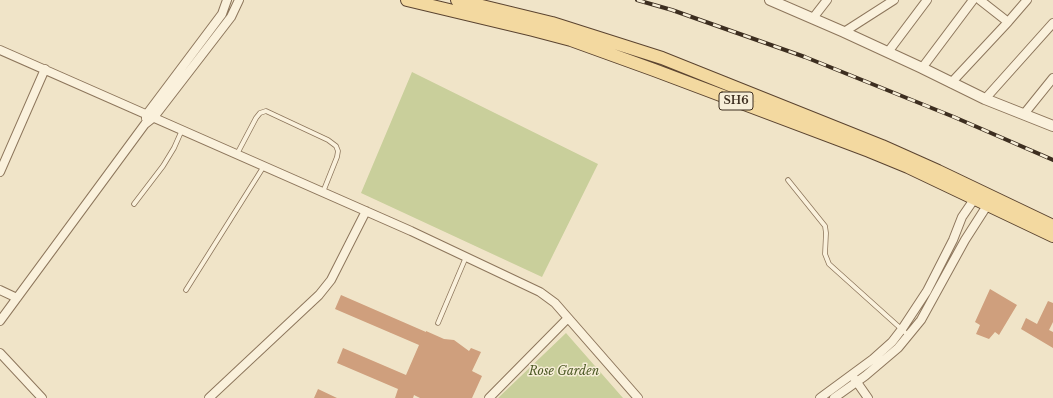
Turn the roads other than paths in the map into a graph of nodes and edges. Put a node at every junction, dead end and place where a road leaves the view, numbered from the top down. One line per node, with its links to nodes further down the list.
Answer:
1 (227, 0): 24 (street)
2 (239, 0): 24 (street)
3 (407, 0): 32 (main road, SH6)
4 (457, 0): 32 (main road, SH6)
5 (770, 0): 12 (street)
6 (827, 0): 12 (street)
7 (894, 0): 15 (street)
8 (927, 0): 17 (street)
9 (973, 0): 18 (street)
10 (980, 0): 13 (street)
11 (1027, 0): 13 (street)
12 (813, 18): 15 (street)
13 (1008, 22): 21 (street)
14 (1053, 23): 22 (street)
15 (844, 32): 17 (street)
16 (0, 50): 19 (street)
17 (888, 52): 18 (street)
18 (922, 68): 21 (street)
19 (45, 69): 24 (street); 29 (street)
20 (1053, 79): 23 (street)
21 (951, 83): 22 (street)
22 (984, 100): 23 (street)
23 (1024, 114): 25 (street)
24 (150, 115): 26 (street); 41 (street)
25 (1053, 126)
26 (182, 129): 27 (street); 34 (lane)
27 (237, 154): 28 (street); 31 (lane)
28 (265, 166): 31 (street); 40 (lane)
29 (0, 172)
30 (788, 180): 45 (lane)
31 (323, 192): 35 (street)
32 (977, 195): 33 (main road, SH6); 45 (street)
33 (990, 201): 36 (main road, SH6); 37 (main road, SH6); 46 (street)
34 (134, 204)
35 (366, 211): 38 (street); 50 (street)
36 (1053, 226)
37 (1053, 236)
38 (466, 257): 42 (street); 44 (lane)
39 (0, 290): 41 (street)
40 (186, 290)
41 (17, 298): 43 (street)
42 (568, 318): 51 (street); 52 (street)
43 (0, 321)
44 (438, 323)
45 (902, 329): 46 (lane); 48 (street)
46 (908, 335): 48 (street)
47 (0, 353): 49 (street)
48 (854, 379): 53 (street); 54 (street); 55 (street)
49 (42, 398)
50 (210, 398)
51 (490, 398)
52 (638, 398)
53 (820, 398)
54 (834, 398)
55 (868, 398)

